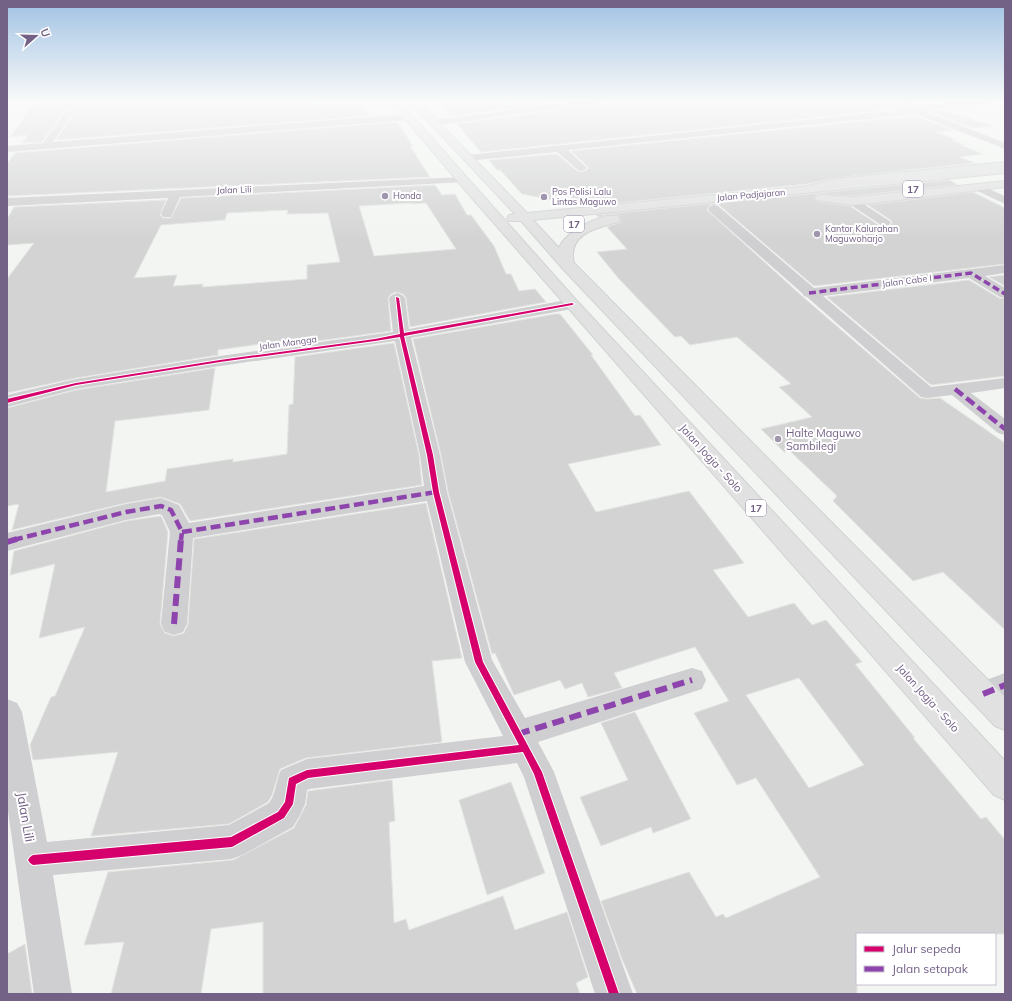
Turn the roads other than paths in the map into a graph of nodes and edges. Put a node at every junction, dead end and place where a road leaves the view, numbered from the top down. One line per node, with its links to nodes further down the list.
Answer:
1 (24, 148): 5 (street)
2 (434, 148): 11 (main road, 17)
3 (457, 148): 6 (main road, 17)
4 (559, 148): 6 (street); 8 (street)
5 (7, 149)
6 (467, 158): 15 (main road, 17)
7 (1005, 166): 14 (main road)
8 (582, 168)
9 (1005, 170): 14 (main road, Jalan Padjajaran / 17)
10 (1005, 179): 18 (main road, Jalan Padjajaran / 17)
11 (462, 180): 16 (street, Jalan Lili); 28 (main road, 17)
12 (1005, 184): 13 (main road)
13 (978, 187): 19 (street); 20 (main road)
14 (804, 190): 17 (main road, Jalan Padjajaran / 17)
15 (501, 192): 24 (main road); 28 (main road, 17)
16 (176, 193): 21 (street, Jalan Lili); 25 (street)
17 (771, 193): 22 (main road); 24 (main road, Jalan Padjajaran / 17)
18 (821, 198): 20 (main road); 22 (main road, Jalan Padjajaran / 17)
19 (1005, 200)
20 (852, 201): 27 (street)
21 (7, 202)
22 (785, 202): 23 (main road, Jalan Padjajaran / 17)
23 (714, 209): 26 (main road, Jalan Padjajaran / 17); 33 (street)
24 (594, 210): 28 (main road, Jalan Padjajaran / 17)
25 (167, 214)
26 (614, 220): 29 (main road, Jalan Padjajaran / 17); 30 (main road)
27 (885, 222)
28 (509, 223): 29 (main road, Jalan Padjajaran); 29 (main road, 17); 36 (main road, Jalan Jogja - Solo / 17)
29 (534, 228): 30 (main road, 17)
30 (568, 265): 47 (main road, 17)
31 (1005, 269): 32 (street, Jalan Cabe I)
32 (971, 273): 33 (street, Jalan Cabe I); 34 (street)
33 (809, 293): 39 (street)
34 (1005, 294)
35 (397, 298): 37 (street)
36 (572, 304): 37 (street, Jalan Mangga); 51 (main road, Jalan Jogja - Solo / 17)
37 (402, 335): 40 (street, Jalan Mangga); 42 (street)
38 (1005, 383): 39 (street)
39 (955, 390): 41 (street)
40 (7, 400)
41 (1005, 429)
42 (436, 492): 43 (street); 50 (street)
43 (182, 532): 44 (street); 45 (street)
44 (7, 542)
45 (174, 624)
46 (692, 680): 50 (street)
47 (994, 690): 49 (main road, 17)
48 (7, 712): 52 (street, Jalan Lili)
49 (1005, 717)
50 (521, 741): 52 (street); 54 (street)
51 (1005, 784)
52 (33, 860): 53 (street, Jalan Lili)
53 (52, 994)
54 (614, 994)

